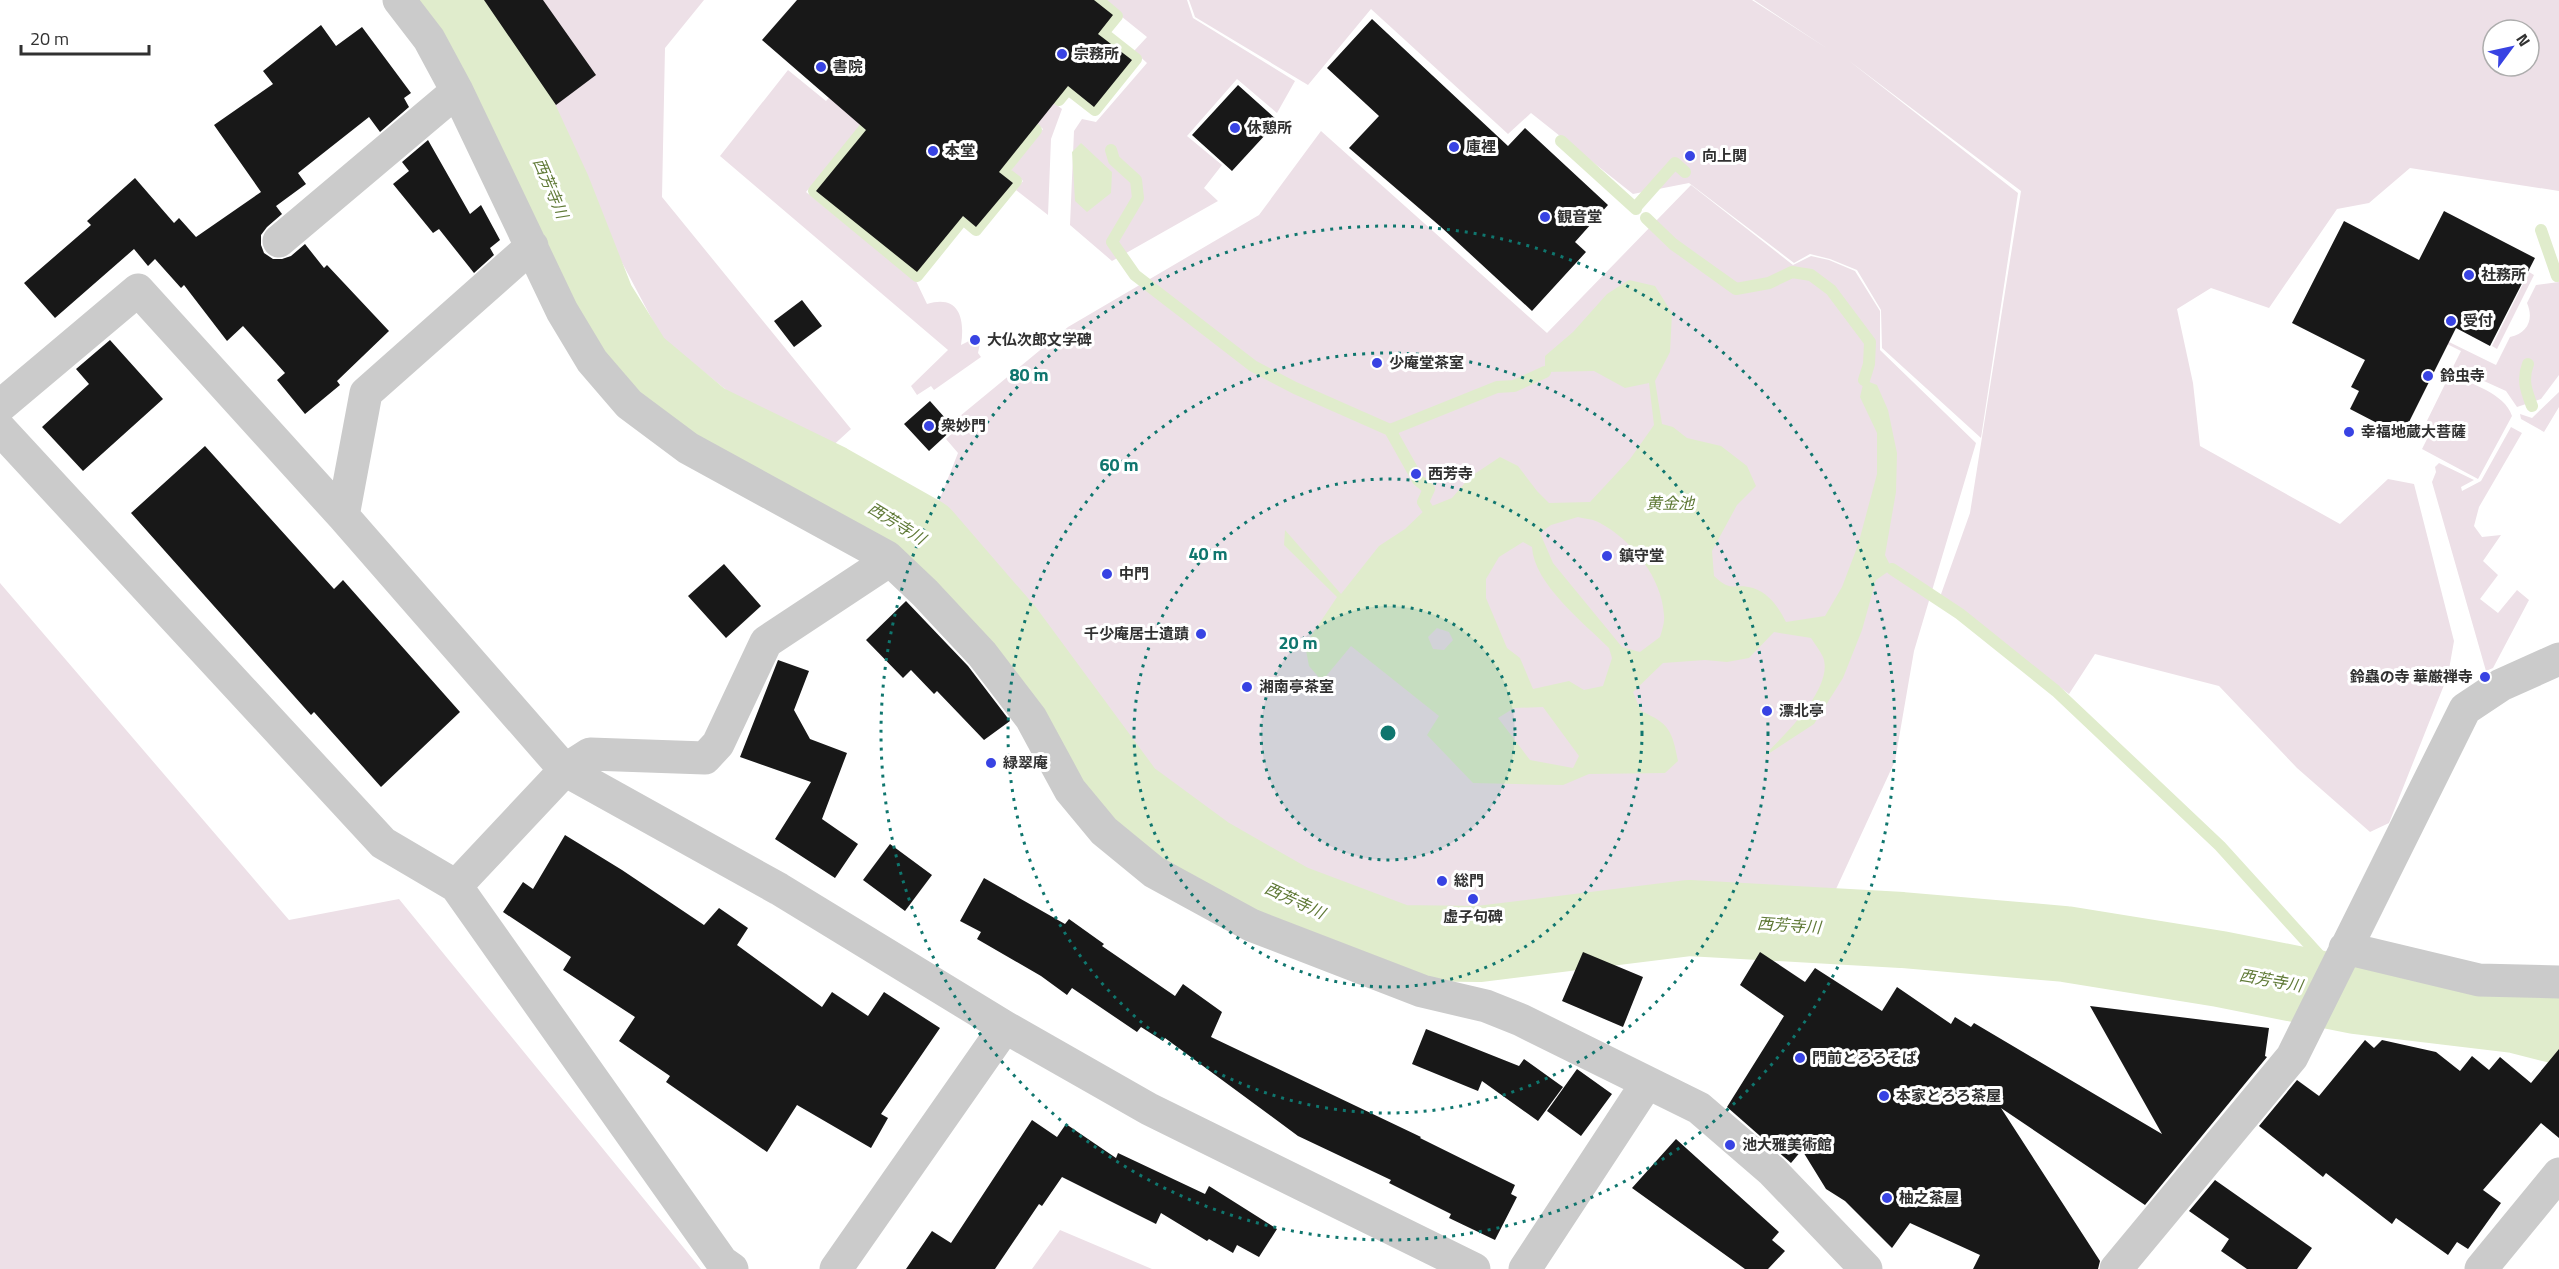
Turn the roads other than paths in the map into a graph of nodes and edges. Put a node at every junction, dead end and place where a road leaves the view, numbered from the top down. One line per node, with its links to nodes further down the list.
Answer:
1 (399, 0): 2 (street)
2 (457, 91): 3 (street); 4 (street)
3 (279, 241)
4 (532, 246): 7 (street); 8 (street)
5 (0, 406): 7 (street)
6 (0, 429): 11 (street)
7 (343, 516): 10 (street)
8 (890, 560): 10 (street); 15 (street)
9 (2559, 659): 12 (street)
10 (565, 770): 11 (street); 14 (street)
11 (456, 886): 17 (street)
12 (2345, 948): 13 (street); 22 (street)
13 (2559, 982)
14 (1005, 1027): 18 (street); 19 (street)
15 (1647, 1083): 20 (street); 21 (street)
16 (2559, 1174): 23 (street)
17 (732, 1269)
18 (837, 1269)
19 (1474, 1269)
20 (1525, 1269)
21 (1866, 1269)
22 (2116, 1269)
23 (2481, 1269)

